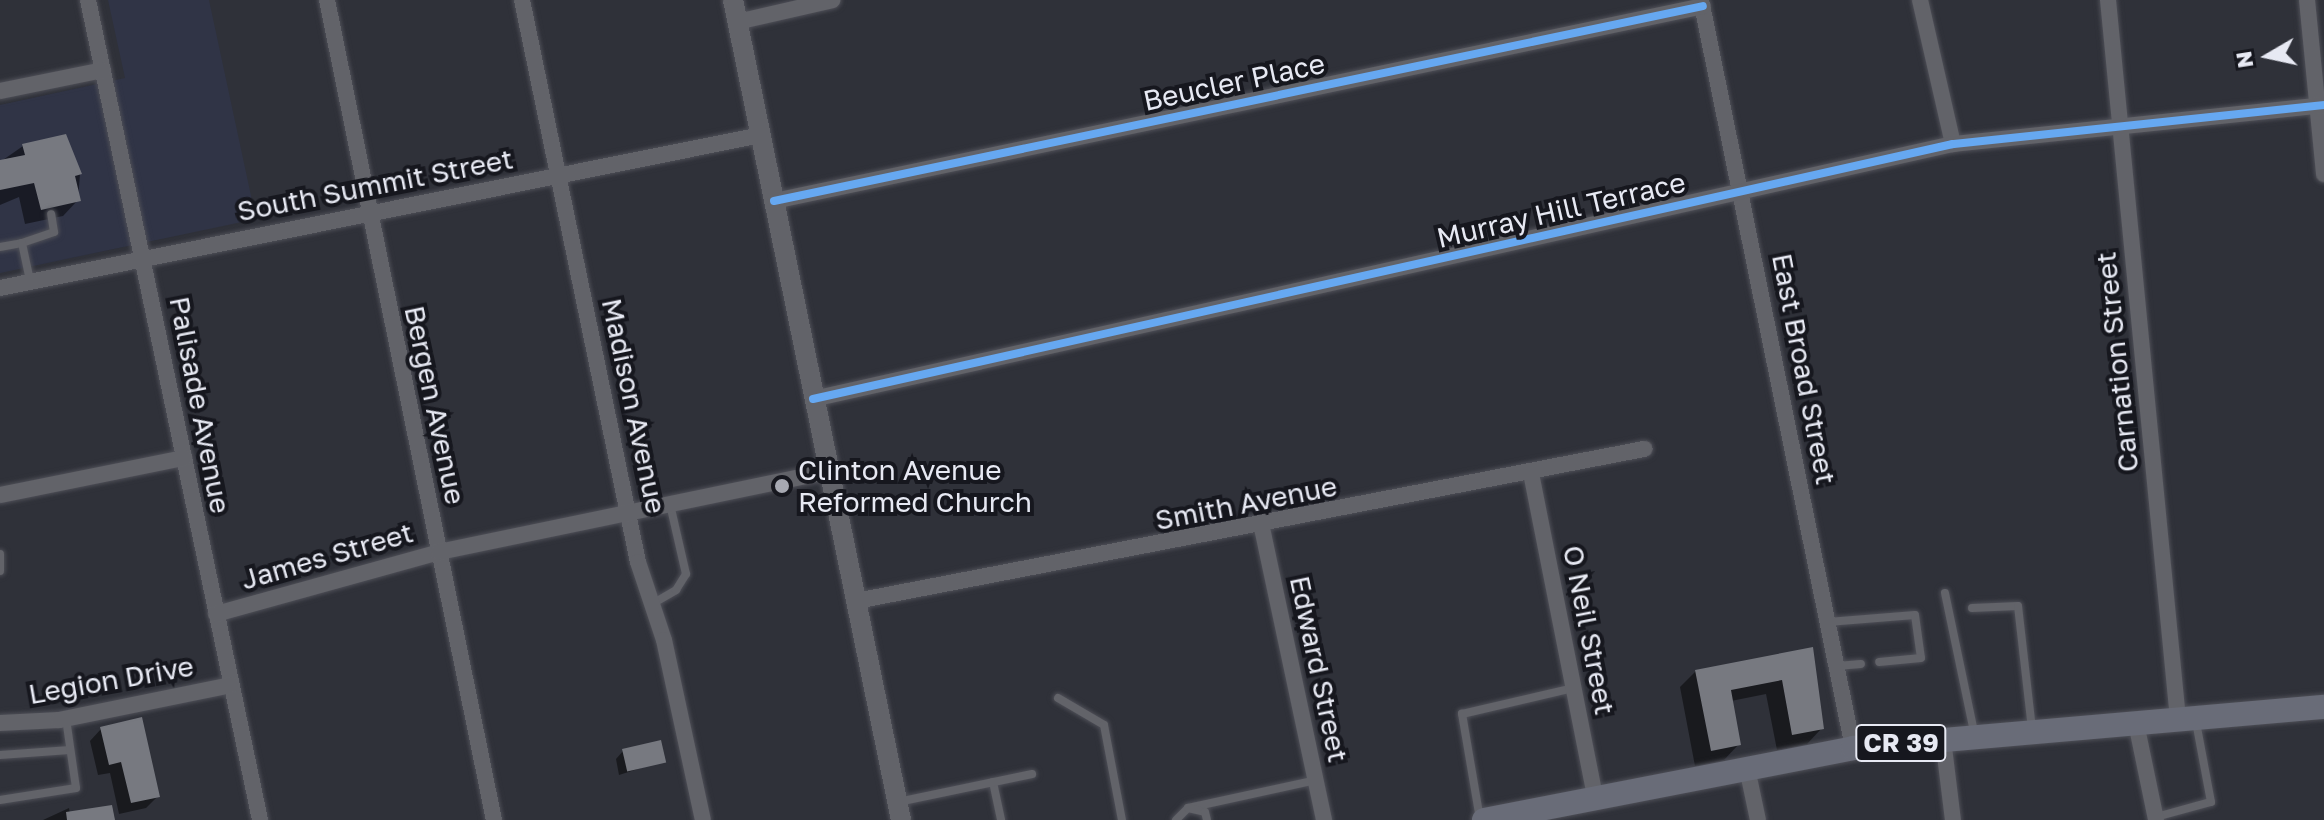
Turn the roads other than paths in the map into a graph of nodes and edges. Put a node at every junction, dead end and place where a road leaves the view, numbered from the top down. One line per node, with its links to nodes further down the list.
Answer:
1 (88, 0): 11 (street, Palisade Avenue)
2 (327, 0): 21 (street, Bergen Avenue)
3 (522, 0): 18 (street, Madison Avenue)
4 (733, 0): 10 (street)
5 (833, 0): 10 (street)
6 (1920, 0): 16 (street)
7 (2108, 0): 14 (street, Carnation Street)
8 (2307, 0): 13 (street)
9 (1702, 3): 19 (street, East Broad Street); 20 (street, Beucler Place)
10 (737, 22): 15 (street)
11 (103, 70): 12 (street); 25 (street, Palisade Avenue)
12 (0, 91)
13 (2320, 105): 14 (street, Murray Hill Terrace); 17 (street)
14 (2119, 125): 16 (street, Murray Hill Terrace); 54 (street, Carnation Street)
15 (761, 135): 18 (street, South Summit Street); 20 (street)
16 (1953, 144): 19 (street, Murray Hill Terrace)
17 (2324, 174)
18 (559, 175): 21 (street, South Summit Street); 35 (street, Madison Avenue)
19 (1741, 192): 28 (street, Murray Hill Terrace); 45 (street, East Broad Street)
20 (774, 201): 28 (street)
21 (369, 212): 25 (street, South Summit Street); 37 (street, Bergen Avenue)
22 (51, 214): 23 (lane)
23 (22, 243): 24 (lane); 26 (lane)
24 (0, 247)
25 (144, 257): 26 (street, South Summit Street); 30 (street, Palisade Avenue)
26 (30, 282): 27 (street, South Summit Street)
27 (0, 288)
28 (813, 399): 31 (street)
29 (1644, 449): 32 (street, Smith Avenue)
30 (184, 458): 33 (street); 44 (street, Palisade Avenue)
31 (829, 471): 34 (street, James Street); 41 (street)
32 (1531, 473): 36 (street, Smith Avenue); 50 (street, O Neil Street)
33 (0, 495)
34 (670, 504): 35 (street, James Street); 42 (lane)
35 (630, 512): 37 (street, James Street); 42 (street, Madison Avenue)
36 (1262, 528): 41 (street, Smith Avenue); 65 (street, Edward Street)
37 (439, 552): 44 (street, James Street); 74 (street, Bergen Avenue)
38 (0, 554): 39 (lane)
39 (1, 571)
40 (1945, 593): 58 (lane)
41 (856, 601): 70 (street)
42 (652, 604): 75 (street, Madison Avenue)
43 (1972, 608): 57 (lane)
44 (216, 614): 49 (street, Palisade Avenue)
45 (1828, 622): 46 (lane); 48 (street, East Broad Street)
46 (1879, 662)
47 (1861, 664): 48 (lane)
48 (1837, 666): 60 (street, East Broad Street)
49 (231, 685): 53 (street, Legion Drive); 73 (street, Palisade Avenue)
50 (1575, 688): 67 (street, O Neil Street); 81 (lane)
51 (1058, 698): 77 (lane)
52 (2324, 707): 54 (main road, CR 39)
53 (65, 718): 55 (street, Legion Drive); 61 (lane)
54 (2187, 719): 56 (main road, CR 39); 72 (lane)
55 (0, 723)
56 (2136, 723): 57 (main road, CR 39); 72 (street)
57 (2033, 732): 58 (main road, CR 39)
58 (1975, 737): 59 (main road, CR 39)
59 (1943, 739): 60 (main road, CR 39); 83 (street)
60 (1853, 748): 63 (main road, CR 39)
61 (70, 750): 62 (lane); 68 (lane)
62 (0, 755)
63 (1747, 768): 67 (main road, CR 39); 82 (street)
64 (1032, 774): 66 (lane)
65 (1316, 780): 69 (lane); 80 (street, Edward Street)
66 (993, 782): 70 (lane); 76 (lane)
67 (1595, 797): 71 (main road, CR 39)
68 (0, 800)
69 (1188, 808): 78 (lane); 79 (lane)
70 (900, 811)
71 (1565, 812): 81 (main road, CR 39)
72 (2156, 819)
73 (260, 820)
74 (494, 820)
75 (703, 820)
76 (1001, 820)
77 (1122, 820)
78 (1176, 820)
79 (1207, 820)
80 (1324, 820)
81 (1482, 820)
82 (1758, 820)
83 (1953, 820)

